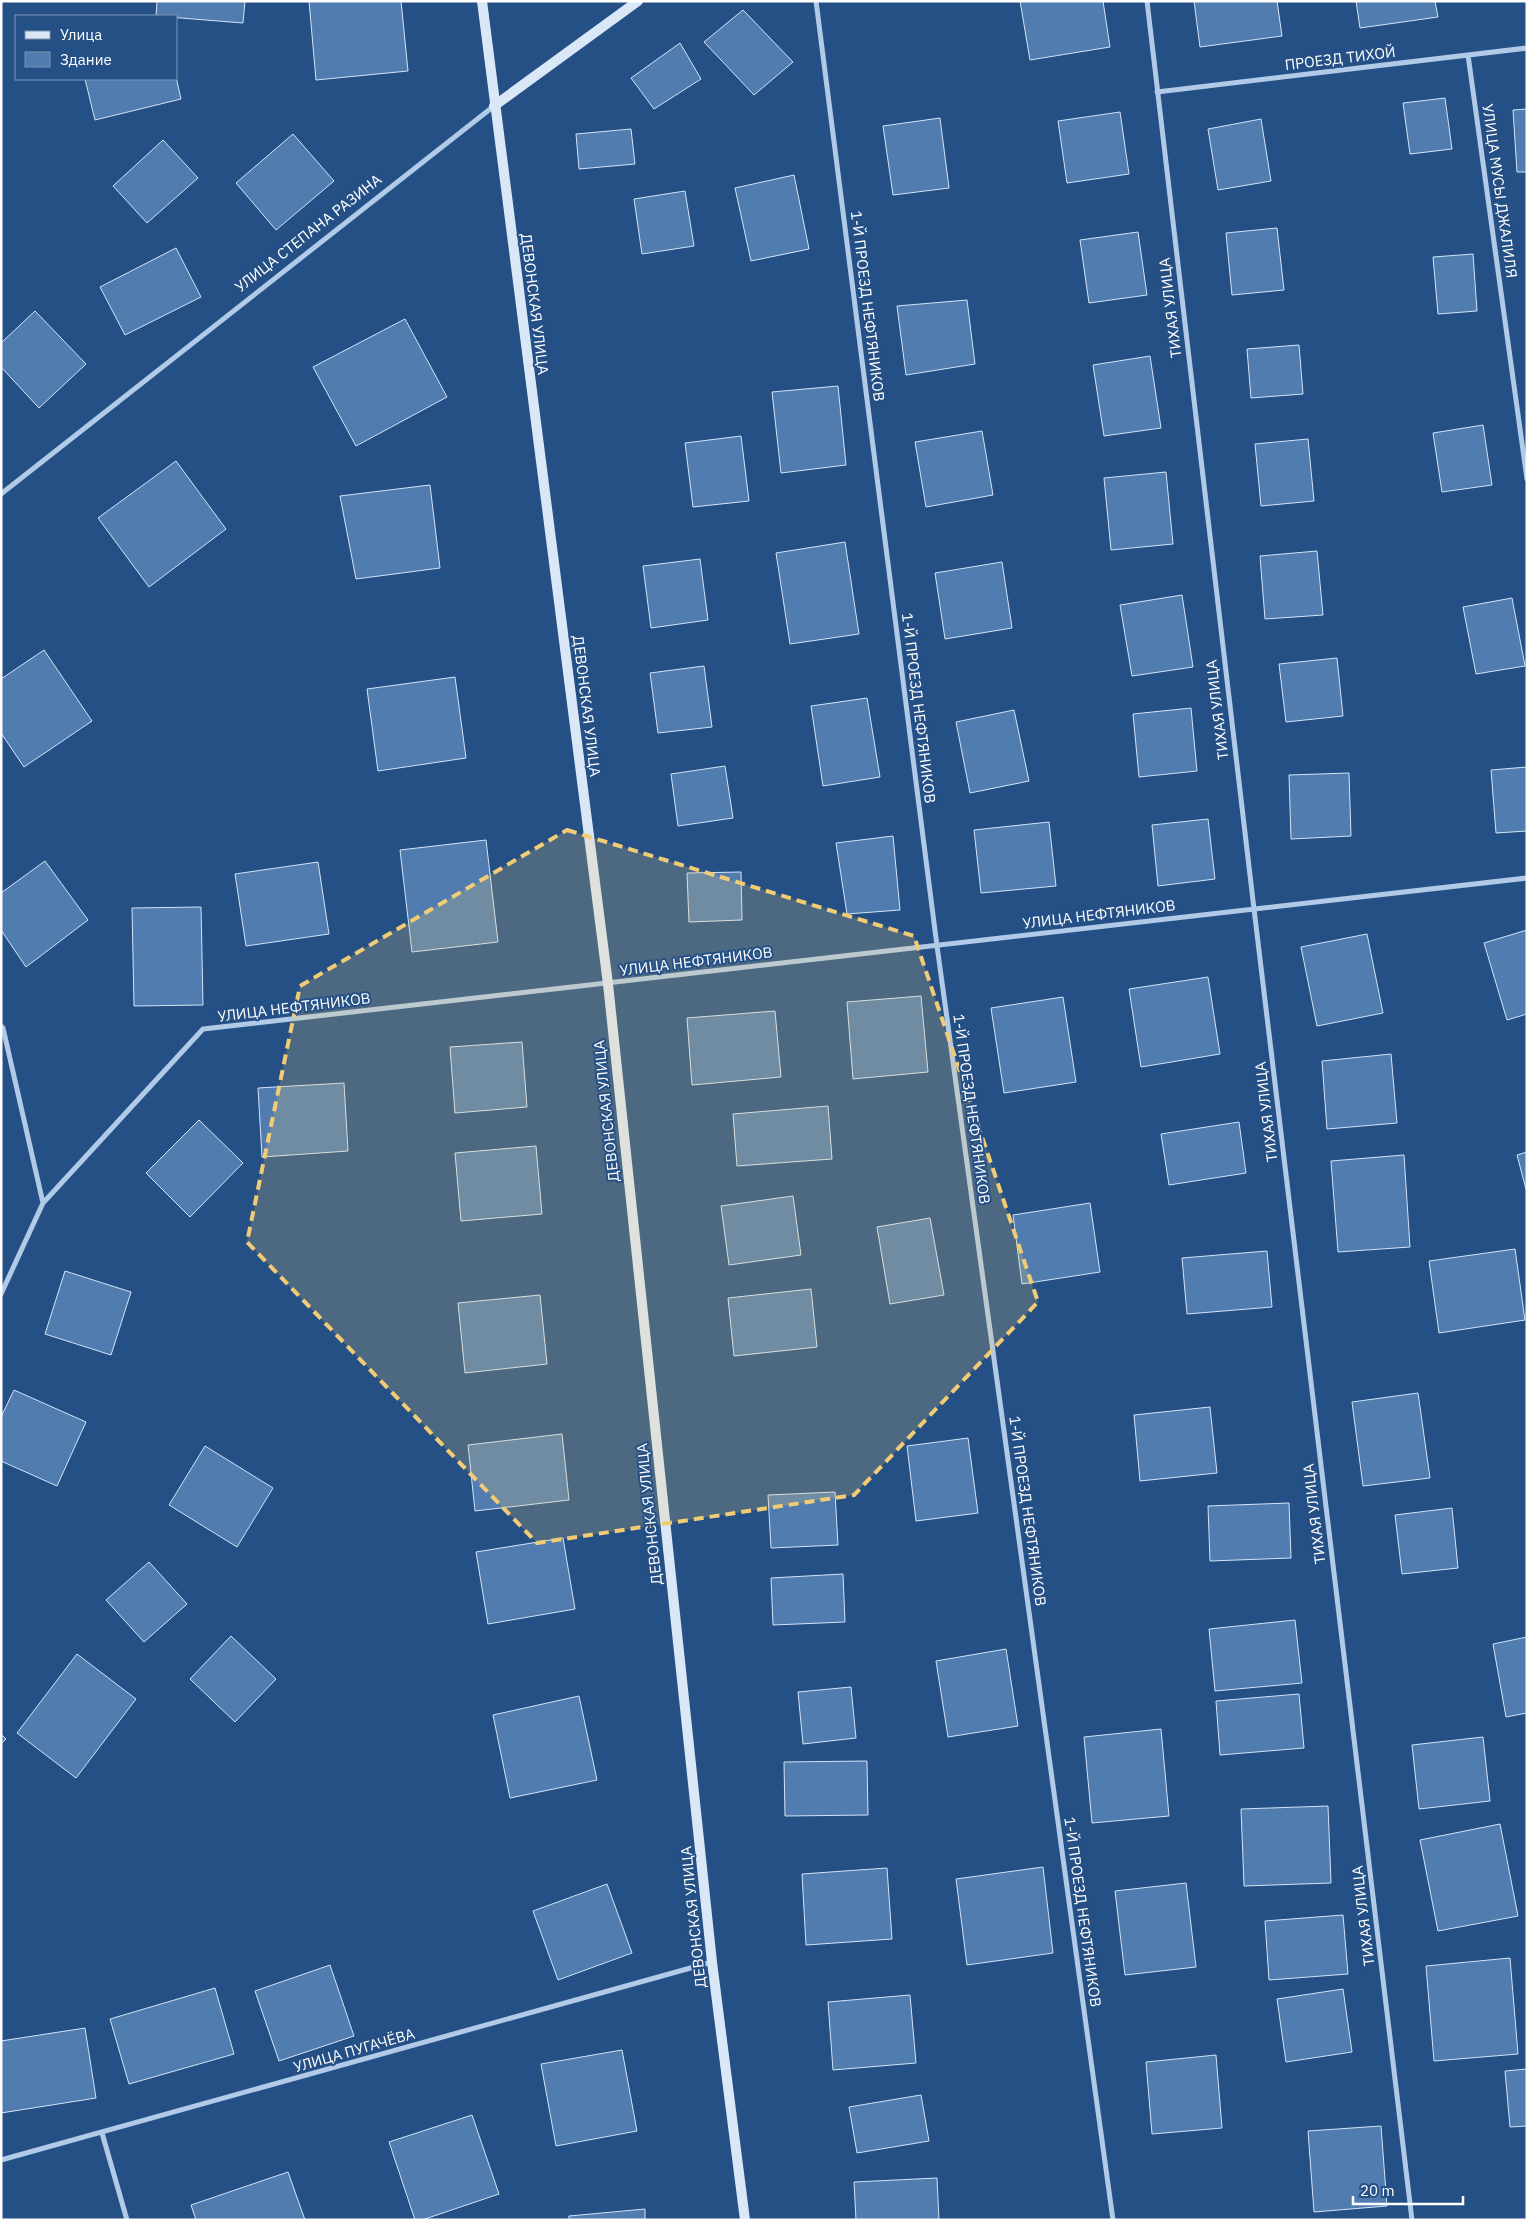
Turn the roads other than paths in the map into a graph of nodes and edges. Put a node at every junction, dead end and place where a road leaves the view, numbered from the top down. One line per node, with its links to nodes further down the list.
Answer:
1 (482, 1): 8 (main road, ДЕВОНСКАЯ УЛИЦА)
2 (638, 1): 8 (main road, УЛИЦА СТЕПАНА РАЗИНА)
3 (816, 1): 13 (street, 1-Й ПРОЕЗД НЕФТЯНИКОВ)
4 (1146, 1): 7 (street, ТИХАЯ УЛИЦА)
5 (1527, 48): 6 (street, ПРОЕЗД ТИХОЙ)
6 (1468, 55): 7 (street, ПРОЕЗД ТИХОЙ); 9 (street, УЛИЦА МУСЫ ДЖАЛИЛЯ)
7 (1156, 92): 12 (street, ТИХАЯ УЛИЦА)
8 (494, 106): 10 (street, УЛИЦА СТЕПАНА РАЗИНА); 14 (main road, ДЕВОНСКАЯ УЛИЦА)
9 (1527, 479)
10 (1, 494)
11 (1527, 878): 12 (street, УЛИЦА НЕФТЯНИКОВ)
12 (1254, 909): 13 (street, УЛИЦА НЕФТЯНИКОВ); 24 (street, ТИХАЯ УЛИЦА)
13 (937, 946): 14 (street, УЛИЦА НЕФТЯНИКОВ); 23 (street, 1-Й ПРОЕЗД НЕФТЯНИКОВ)
14 (608, 984): 16 (street, УЛИЦА НЕФТЯНИКОВ); 18 (main road, ДЕВОНСКАЯ УЛИЦА)
15 (1, 1026): 16 (street)
16 (43, 1203): 17 (street, УЛИЦА НЕФТЯНИКОВ)
17 (1, 1294)
18 (712, 1962): 19 (street, УЛИЦА ПУГАЧЁВА); 22 (main road, ДЕВОНСКАЯ УЛИЦА)
19 (102, 2133): 20 (street, УЛИЦА ПУГАЧЁВА); 21 (street)
20 (1, 2160)
21 (127, 2220)
22 (745, 2220)
23 (1113, 2220)
24 (1412, 2220)

